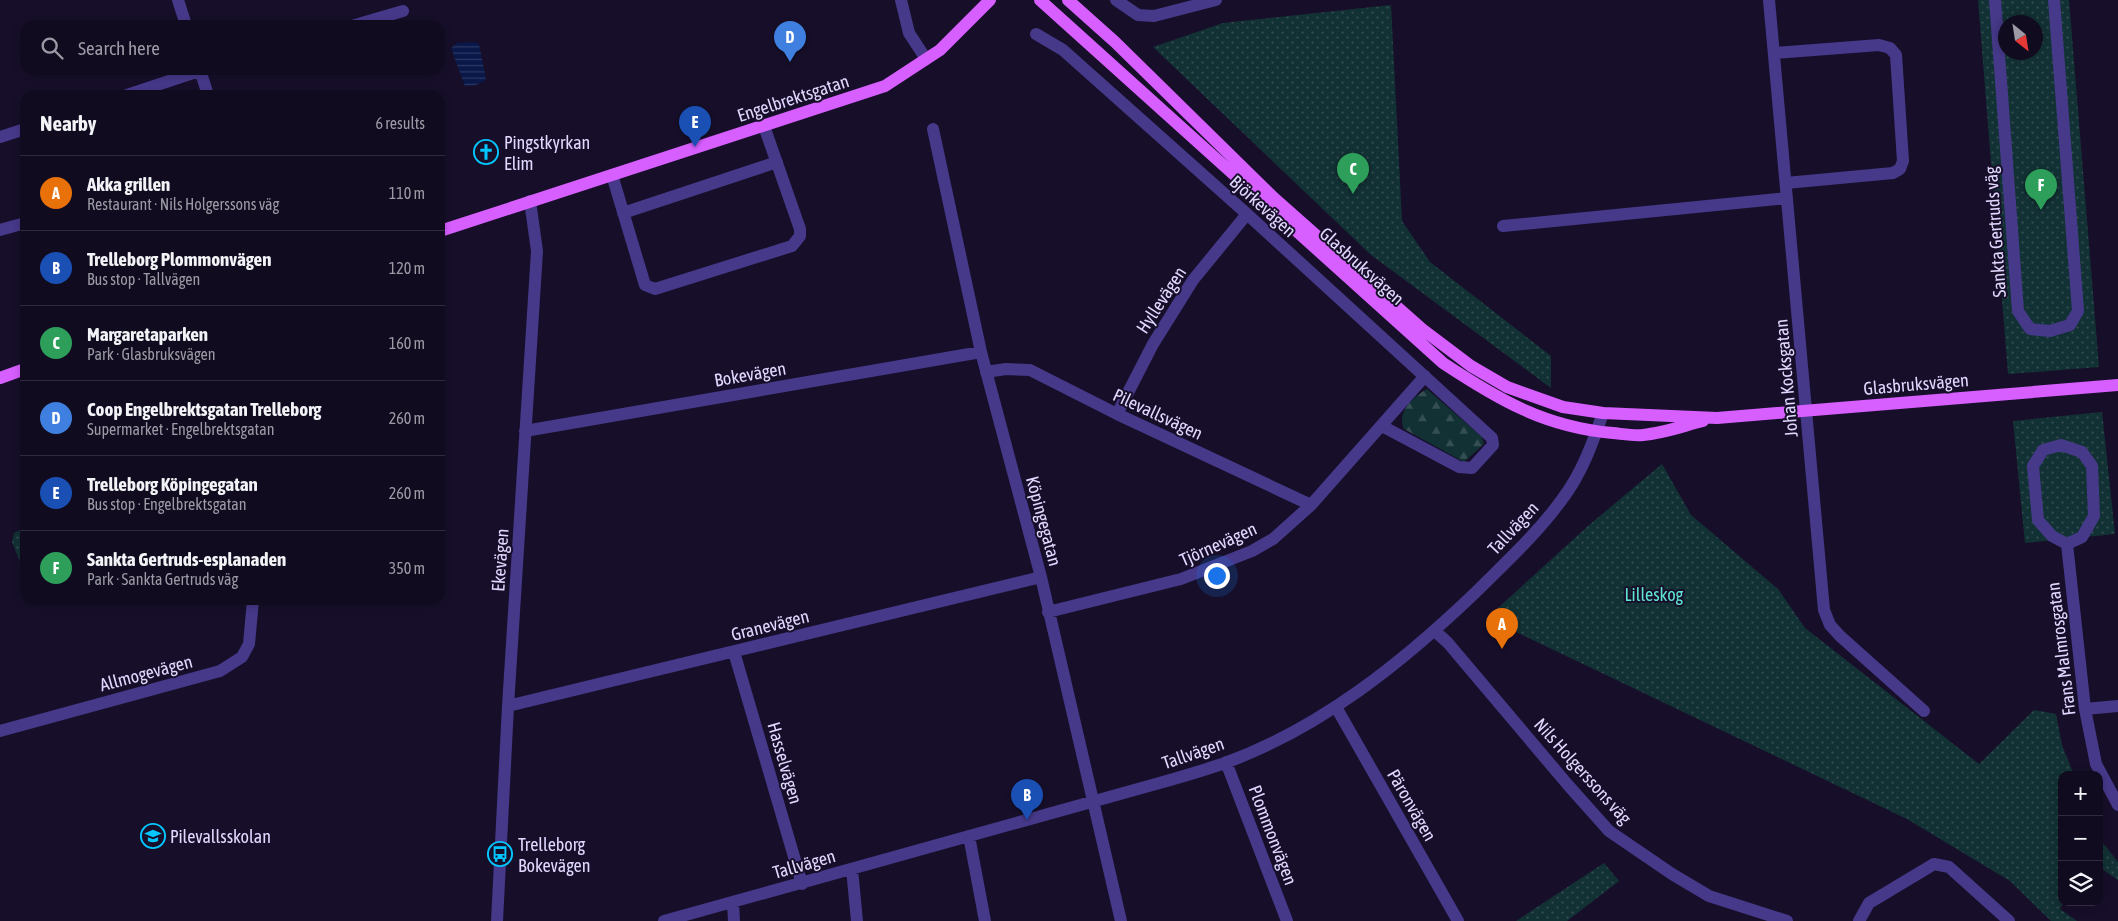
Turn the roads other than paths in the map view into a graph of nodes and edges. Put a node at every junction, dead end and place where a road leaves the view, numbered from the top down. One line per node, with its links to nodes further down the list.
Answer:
1 (178, 0): 12 (street)
2 (901, 0): 16 (street)
3 (990, 0): 16 (main road, Engelbrektsgatan)
4 (1040, 0): 48 (main road, Glasbruksvägen)
5 (1068, 0): 43 (main road, Glasbruksvägen)
6 (1116, 0): 7 (street)
7 (1216, 0)
8 (1769, 0): 15 (street, Johan Kocksgatan)
9 (1995, 0): 10 (street, Sankta Gertruds väg)
10 (2054, 0)
11 (403, 11): 13 (street)
12 (184, 20)
13 (372, 20)
14 (1036, 34): 31 (street, Björkevägen)
15 (1774, 53): 27 (street, Johan Kocksgatan); 27 (street)
16 (926, 60): 21 (main road, Engelbrektsgatan)
17 (186, 75): 19 (street)
18 (202, 75): 20 (street)
19 (142, 90)
20 (207, 90)
21 (764, 126): 25 (street); 26 (main road, Engelbrektsgatan)
22 (933, 129): 36 (street, Köpingegatan)
23 (20, 131): 24 (street)
24 (0, 137)
25 (777, 162): 30 (street); 30 (street)
26 (612, 175): 29 (main road, Engelbrektsgatan); 30 (street)
27 (1786, 183): 28 (street, Johan Kocksgatan)
28 (1787, 198): 33 (street); 42 (street, Johan Kocksgatan)
29 (530, 201): 34 (main road, Engelbrektsgatan); 47 (street, Ekevägen)
30 (623, 213)
31 (1247, 214): 39 (street, Björkevägen); 44 (street, Hyllevägen)
32 (20, 224): 35 (street)
33 (1503, 226)
34 (445, 229)
35 (0, 230)
36 (981, 352): 38 (street, Köpingegatan); 47 (street, Bokevägen)
37 (20, 371): 40 (main road)
38 (986, 372): 44 (street, Pilevallsvägen); 51 (street, Köpingegatan)
39 (1426, 376): 46 (street, Tjörnevägen); 46 (street, Björkevägen)
40 (0, 378)
41 (2118, 385): 42 (main road, Glasbruksvägen)
42 (1807, 410): 45 (main road, Glasbruksvägen); 60 (street, Johan Kocksgatan)
43 (1603, 413): 45 (main road, Glasbruksvägen); 48 (street, Tallvägen)
44 (1116, 414): 49 (street, Pilevallsvägen)
45 (1717, 418): 48 (main road, Glasbruksvägen)
46 (1382, 426): 49 (street, Tjörnevägen)
47 (525, 431): 56 (street, Ekevägen)
48 (1596, 431): 54 (street, Tallvägen)
49 (1311, 505): 53 (street, Tjörnevägen)
50 (2067, 544): 50 (street); 59 (street, Frans Malmrosgatan)
51 (1040, 578): 53 (street, Köpingegatan); 55 (street, Granevägen)
52 (252, 605): 61 (street, Allmogevägen)
53 (1048, 612): 63 (street, Köpingegatan)
54 (1435, 631): 58 (street, Tallvägen); 77 (street, Nils Holgerssons väg)
55 (734, 652): 56 (street, Granevägen); 67 (street, Hasselvägen)
56 (508, 706): 69 (street, Ekevägen)
57 (2118, 706): 59 (street)
58 (1336, 707): 62 (street, Tallvägen); 76 (street, Päronvägen)
59 (2085, 709): 64 (street, Frans Malmrosgatan)
60 (1924, 711)
61 (0, 731)
62 (1226, 762): 63 (street, Tallvägen); 75 (street, Plommonvägen)
63 (1092, 803): 65 (street, Tallvägen); 74 (street, Köpingegatan)
64 (2118, 805)
65 (969, 836): 66 (street, Tallvägen); 73 (street)
66 (852, 869): 67 (street, Tallvägen); 72 (street)
67 (802, 884): 68 (street, Tallvägen)
68 (733, 902): 70 (street, Tallvägen); 71 (street)
69 (497, 921)
70 (664, 921)
71 (734, 921)
72 (857, 921)
73 (985, 921)
74 (1121, 921)
75 (1287, 921)
76 (1458, 921)
77 (1787, 921)
78 (1859, 921): 79 (street)
79 (2009, 921)

